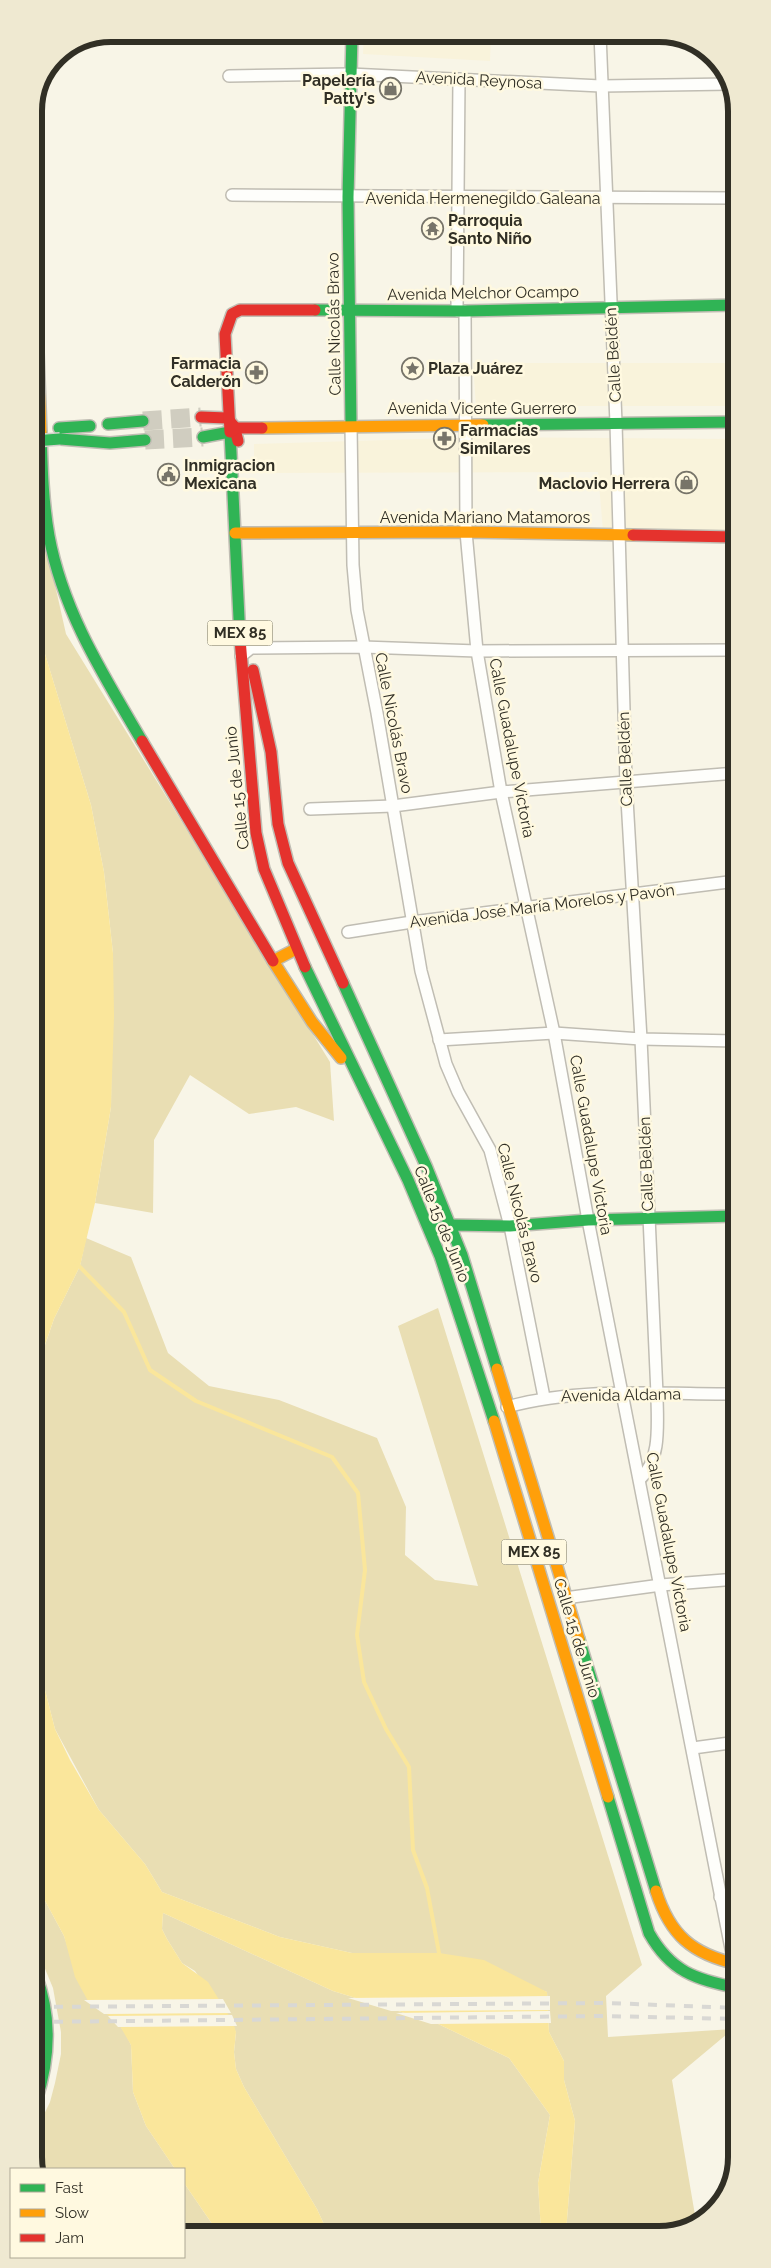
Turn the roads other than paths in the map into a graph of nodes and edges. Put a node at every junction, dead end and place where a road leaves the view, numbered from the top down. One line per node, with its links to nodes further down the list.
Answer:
1 (352, 43): 3 (main road, Calle Nicolás Bravo)
2 (600, 43): 7 (street, Calle Beldén)
3 (350, 74): 4 (street, Avenida Reynosa); 5 (street, Avenida Reynosa); 9 (main road, Calle Nicolás Bravo)
4 (229, 76)
5 (459, 79): 7 (street, Avenida Reynosa); 10 (street, Calle Guadalupe Victoria)
6 (723, 84): 7 (street, Avenida Reynosa)
7 (601, 86): 11 (street, Calle Beldén)
8 (232, 195): 9 (street, Avenida Hermenegildo Galeana)
9 (348, 197): 10 (street, Avenida Hermenegildo Galeana); 15 (main road, Calle Nicolás Bravo)
10 (458, 198): 11 (street, Avenida Hermenegildo Galeana); 16 (street, Calle Guadalupe Victoria)
11 (606, 198): 12 (street, Avenida Hermenegildo Galeana); 14 (street, Calle Beldén)
12 (728, 198)
13 (728, 306): 14 (main road, Avenida Melchor Ocampo)
14 (611, 307): 16 (main road, Avenida Melchor Ocampo); 23 (street, Calle Beldén)
15 (350, 310): 16 (main road, Avenida Melchor Ocampo); 17 (main road, Avenida Melchor Ocampo); 24 (main road, Calle Nicolás Bravo)
16 (461, 311): 22 (street, Calle Guadalupe Victoria)
17 (232, 314): 26 (main road, Calle 15 de Junio)
18 (201, 417): 26 (main road)
19 (143, 421): 21 (main road)
20 (728, 422): 23 (main road, Avenida Vicente Guerrero)
21 (108, 424)
22 (466, 424): 23 (main road, Avenida Vicente Guerrero); 24 (main road, Avenida Vicente Guerrero); 33 (street, Calle Guadalupe Victoria)
23 (616, 424): 36 (street, Calle Beldén)
24 (351, 425): 26 (main road, Avenida Vicente Guerrero); 34 (street, Calle Nicolás Bravo)
25 (90, 426): 28 (main road)
26 (232, 426): 29 (main road); 35 (main road, Calle 15 de Junio / MEX 85)
27 (42, 431): 28 (main road)
28 (59, 434): 30 (main road, bridge); 31 (main road)
29 (202, 437)
30 (42, 439)
31 (144, 440)
32 (42, 465): 55 (main road)
33 (466, 532): 34 (main road, Avenida Mariano Matamoros); 36 (main road, Avenida Mariano Matamoros); 42 (street, Calle Guadalupe Victoria)
34 (352, 533): 35 (main road, Avenida Mariano Matamoros); 38 (street, Calle Nicolás Bravo)
35 (239, 534): 39 (main road, Calle 15 de Junio / MEX 85); 43 (main road, Calle 15 de Junio / MEX 85)
36 (620, 534): 37 (main road, Avenida Mariano Matamoros); 40 (street, Calle Beldén)
37 (728, 537)
38 (363, 647): 39 (street); 42 (street); 47 (street, Calle Nicolás Bravo)
39 (251, 648): 43 (street); 61 (main road, Calle 15 de Junio / MEX 85)
40 (621, 650): 41 (street); 42 (street); 45 (street, Calle Beldén)
41 (728, 650)
42 (477, 651): 46 (street, Calle Guadalupe Victoria)
43 (241, 656): 54 (main road, Calle 15 de Junio / MEX 85)
44 (728, 774): 45 (street)
45 (626, 782): 46 (street); 50 (street, Calle Beldén)
46 (501, 792): 47 (street); 51 (street, Calle Guadalupe Victoria)
47 (393, 806): 48 (street); 52 (street, Calle Nicolás Bravo)
48 (310, 809)
49 (728, 882): 50 (street, Avenida José María Morelos y Pavón)
50 (632, 894): 51 (street, Avenida José María Morelos y Pavón); 57 (street, Calle Beldén)
51 (528, 908): 52 (street, Avenida José María Morelos y Pavón); 56 (street, Calle Guadalupe Victoria)
52 (412, 922): 53 (street, Avenida José María Morelos y Pavón); 58 (street, Calle Nicolás Bravo)
53 (348, 932)
54 (296, 949): 55 (main road); 60 (main road, Calle 15 de Junio / MEX 85)
55 (274, 961): 60 (main road)
56 (554, 1033): 57 (street); 58 (street); 64 (street, Calle Guadalupe Victoria)
57 (641, 1039): 59 (street); 63 (street, Calle Beldén)
58 (439, 1040): 66 (street, Calle Nicolás Bravo)
59 (728, 1041)
60 (357, 1076): 61 (main road); 67 (main road, Calle 15 de Junio / MEX 85)
61 (410, 1131): 65 (main road, Calle 15 de Junio / MEX 85)
62 (728, 1216): 63 (main road)
63 (648, 1218): 64 (main road); 69 (street, Calle Beldén)
64 (588, 1220): 66 (main road); 68 (street, Calle Guadalupe Victoria)
65 (450, 1225): 66 (main road); 67 (main road); 72 (main road, Calle 15 de Junio / MEX 85)
66 (510, 1226): 71 (street, Calle Nicolás Bravo)
67 (430, 1230): 78 (main road, Calle 15 de Junio / MEX 85)
68 (622, 1394): 69 (street, Avenida Aldama); 71 (street, Avenida Aldama); 73 (street, Calle Guadalupe Victoria)
69 (657, 1394): 70 (street, Avenida Aldama); 73 (street, Calle Beldén)
70 (728, 1394)
71 (544, 1397): 72 (street, Avenida Aldama)
72 (507, 1407): 76 (main road, Calle 15 de Junio / MEX 85)
73 (640, 1479): 75 (street, Calle Guadalupe Victoria)
74 (728, 1580): 75 (street)
75 (661, 1585): 76 (street); 80 (street, Calle Guadalupe Victoria)
76 (565, 1598): 77 (main road, Calle 15 de Junio / MEX 85)
77 (598, 1704): 78 (main road); 84 (main road, Calle 15 de Junio / MEX 85)
78 (582, 1710): 85 (main road, Calle 15 de Junio / MEX 85)
79 (728, 1743): 80 (street)
80 (693, 1748): 82 (street, Calle Guadalupe Victoria)
81 (728, 1897): 82 (street)
82 (720, 1898): 83 (street, Calle Guadalupe Victoria)
83 (728, 1933)
84 (728, 1961)
85 (728, 1986)
86 (42, 1996): 87 (main road)
87 (42, 2080)

